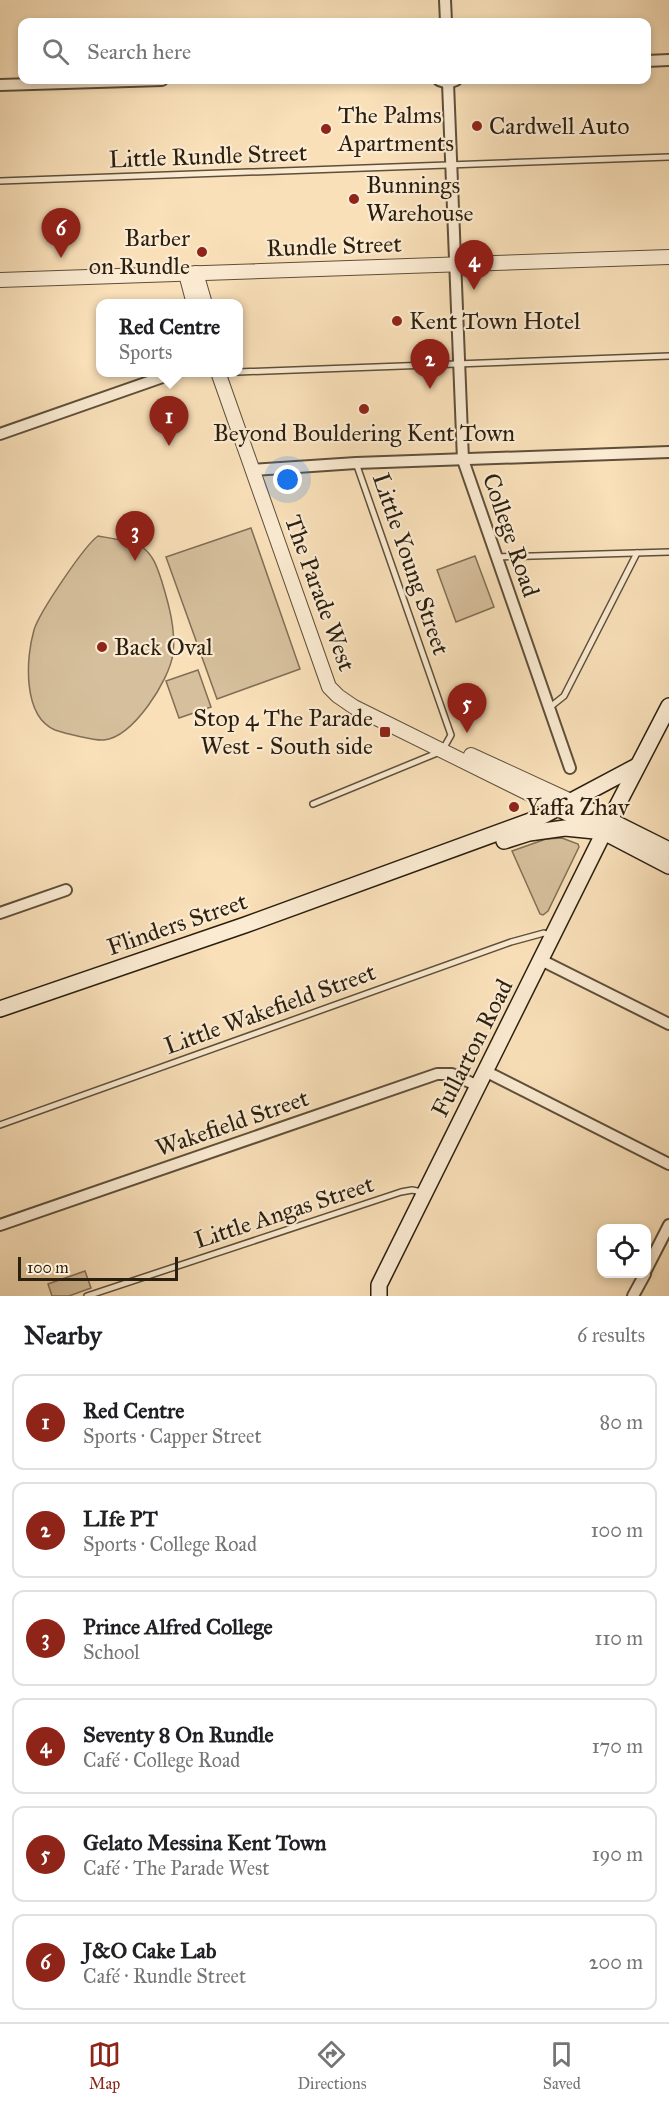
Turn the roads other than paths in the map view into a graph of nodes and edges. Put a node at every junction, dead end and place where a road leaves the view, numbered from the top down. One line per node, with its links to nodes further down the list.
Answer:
1 (446, 0): 2 (street)
2 (446, 18)
3 (669, 60): 4 (street)
4 (651, 61)
5 (32, 84): 7 (street)
6 (448, 84): 9 (street, College Road)
7 (0, 85)
8 (669, 157): 9 (lane, Little Rundle Street)
9 (451, 165): 10 (lane, Little Rundle Street); 12 (street, College Road)
10 (0, 181)
11 (669, 257): 12 (street, Rundle Street)
12 (454, 264): 13 (street, Rundle Street); 18 (street, College Road)
13 (191, 273): 14 (street, Rundle Street); 15 (street); 16 (street)
14 (0, 280)
15 (194, 299)
16 (203, 299)
17 (669, 356): 18 (lane)
18 (459, 363): 19 (lane); 24 (street, College Road)
19 (243, 372)
20 (163, 377): 22 (street)
21 (228, 377): 26 (street, The Parade West)
22 (0, 434)
23 (669, 452): 24 (street)
24 (463, 460): 25 (street); 29 (street, College Road)
25 (356, 464): 26 (street); 32 (lane, Little Young Street)
26 (256, 470): 32 (street, The Parade West)
27 (669, 552): 28 (lane)
28 (637, 553): 29 (lane); 31 (lane)
29 (497, 557): 31 (street, College Road)
30 (669, 706): 33 (main road, Fullarton Road)
31 (549, 708): 34 (street, College Road)
32 (444, 748): 35 (lane); 36 (street, The Parade West)
33 (637, 766): 36 (main road, Flinders Street); 37 (main road, Fullarton Road)
34 (570, 768)
35 (313, 804)
36 (564, 805): 37 (main road); 42 (main road, Flinders Street)
37 (607, 826): 38 (main road, Flinders Street); 39 (main road); 40 (main road, Fullarton Road); 41 (main road)
38 (565, 828): 40 (main road); 42 (main road, Flinders Street)
39 (669, 850)
40 (594, 853): 45 (main road, Fullarton Road)
41 (669, 866)
42 (368, 880): 47 (main road, Flinders Street)
43 (66, 890): 44 (street)
44 (0, 913)
45 (553, 937): 46 (main road, Fullarton Road); 51 (lane, Little Wakefield Street)
46 (541, 960): 48 (street); 49 (main road, Fullarton Road)
47 (0, 1009)
48 (669, 1024)
49 (486, 1071): 50 (main road, Fullarton Road); 52 (street)
50 (478, 1086): 53 (main road, Fullarton Road); 54 (street, Wakefield Street)
51 (0, 1125)
52 (669, 1164)
53 (424, 1193): 58 (main road, Fullarton Road); 59 (lane, Little Angas Street)
54 (0, 1225)
55 (669, 1225): 56 (street)
56 (651, 1262)
57 (643, 1278): 61 (street)
58 (379, 1290): 60 (main road, Fullarton Road)
59 (87, 1296)
60 (368, 1296)
61 (633, 1296)

